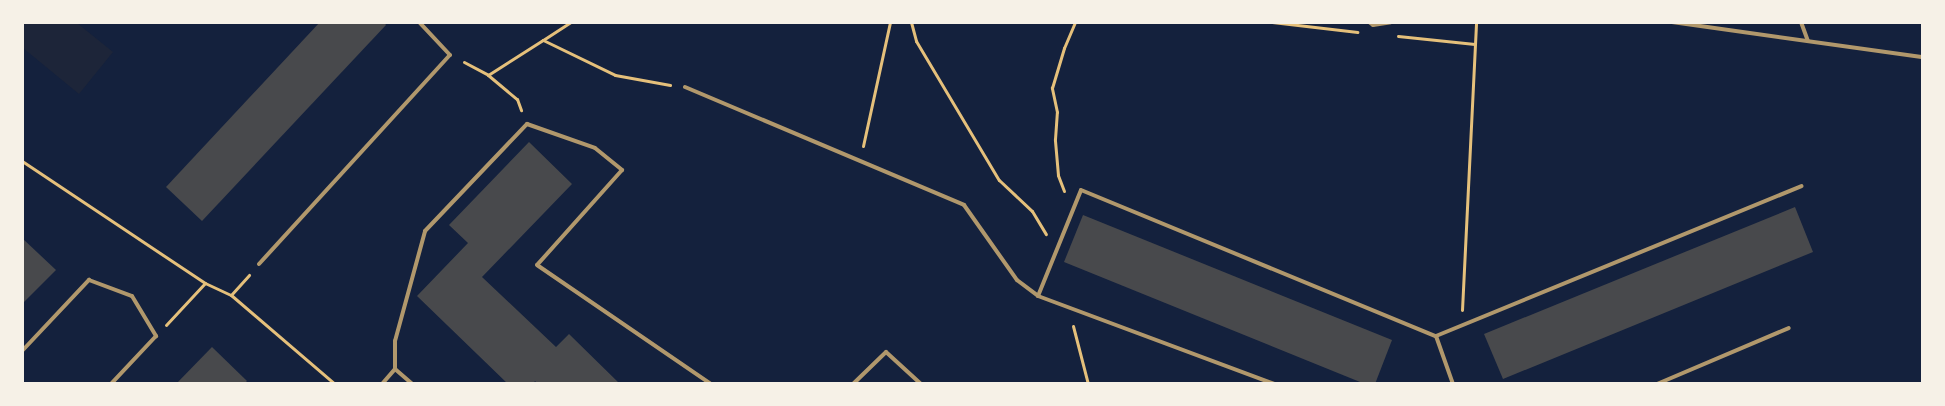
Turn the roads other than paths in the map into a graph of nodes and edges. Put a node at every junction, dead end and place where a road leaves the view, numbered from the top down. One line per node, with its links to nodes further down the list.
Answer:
1 (419, 22): 10 (lane)
2 (1369, 22): 3 (lane)
3 (1391, 22)
4 (1672, 22): 6 (lane)
5 (1801, 22): 6 (lane)
6 (1808, 41): 7 (lane)
7 (1922, 57)
8 (685, 87): 11 (lane)
9 (1801, 186): 13 (lane)
10 (259, 264)
11 (1038, 296): 13 (lane); 22 (lane)
12 (1790, 328): 24 (lane)
13 (1436, 336): 23 (lane)
14 (22, 351): 16 (lane)
15 (396, 368): 17 (lane); 18 (lane); 19 (lane)
16 (111, 384)
17 (382, 384)
18 (412, 384)
19 (711, 384)
20 (853, 384): 21 (lane)
21 (921, 384)
22 (1274, 384)
23 (1453, 384)
24 (1657, 384)

